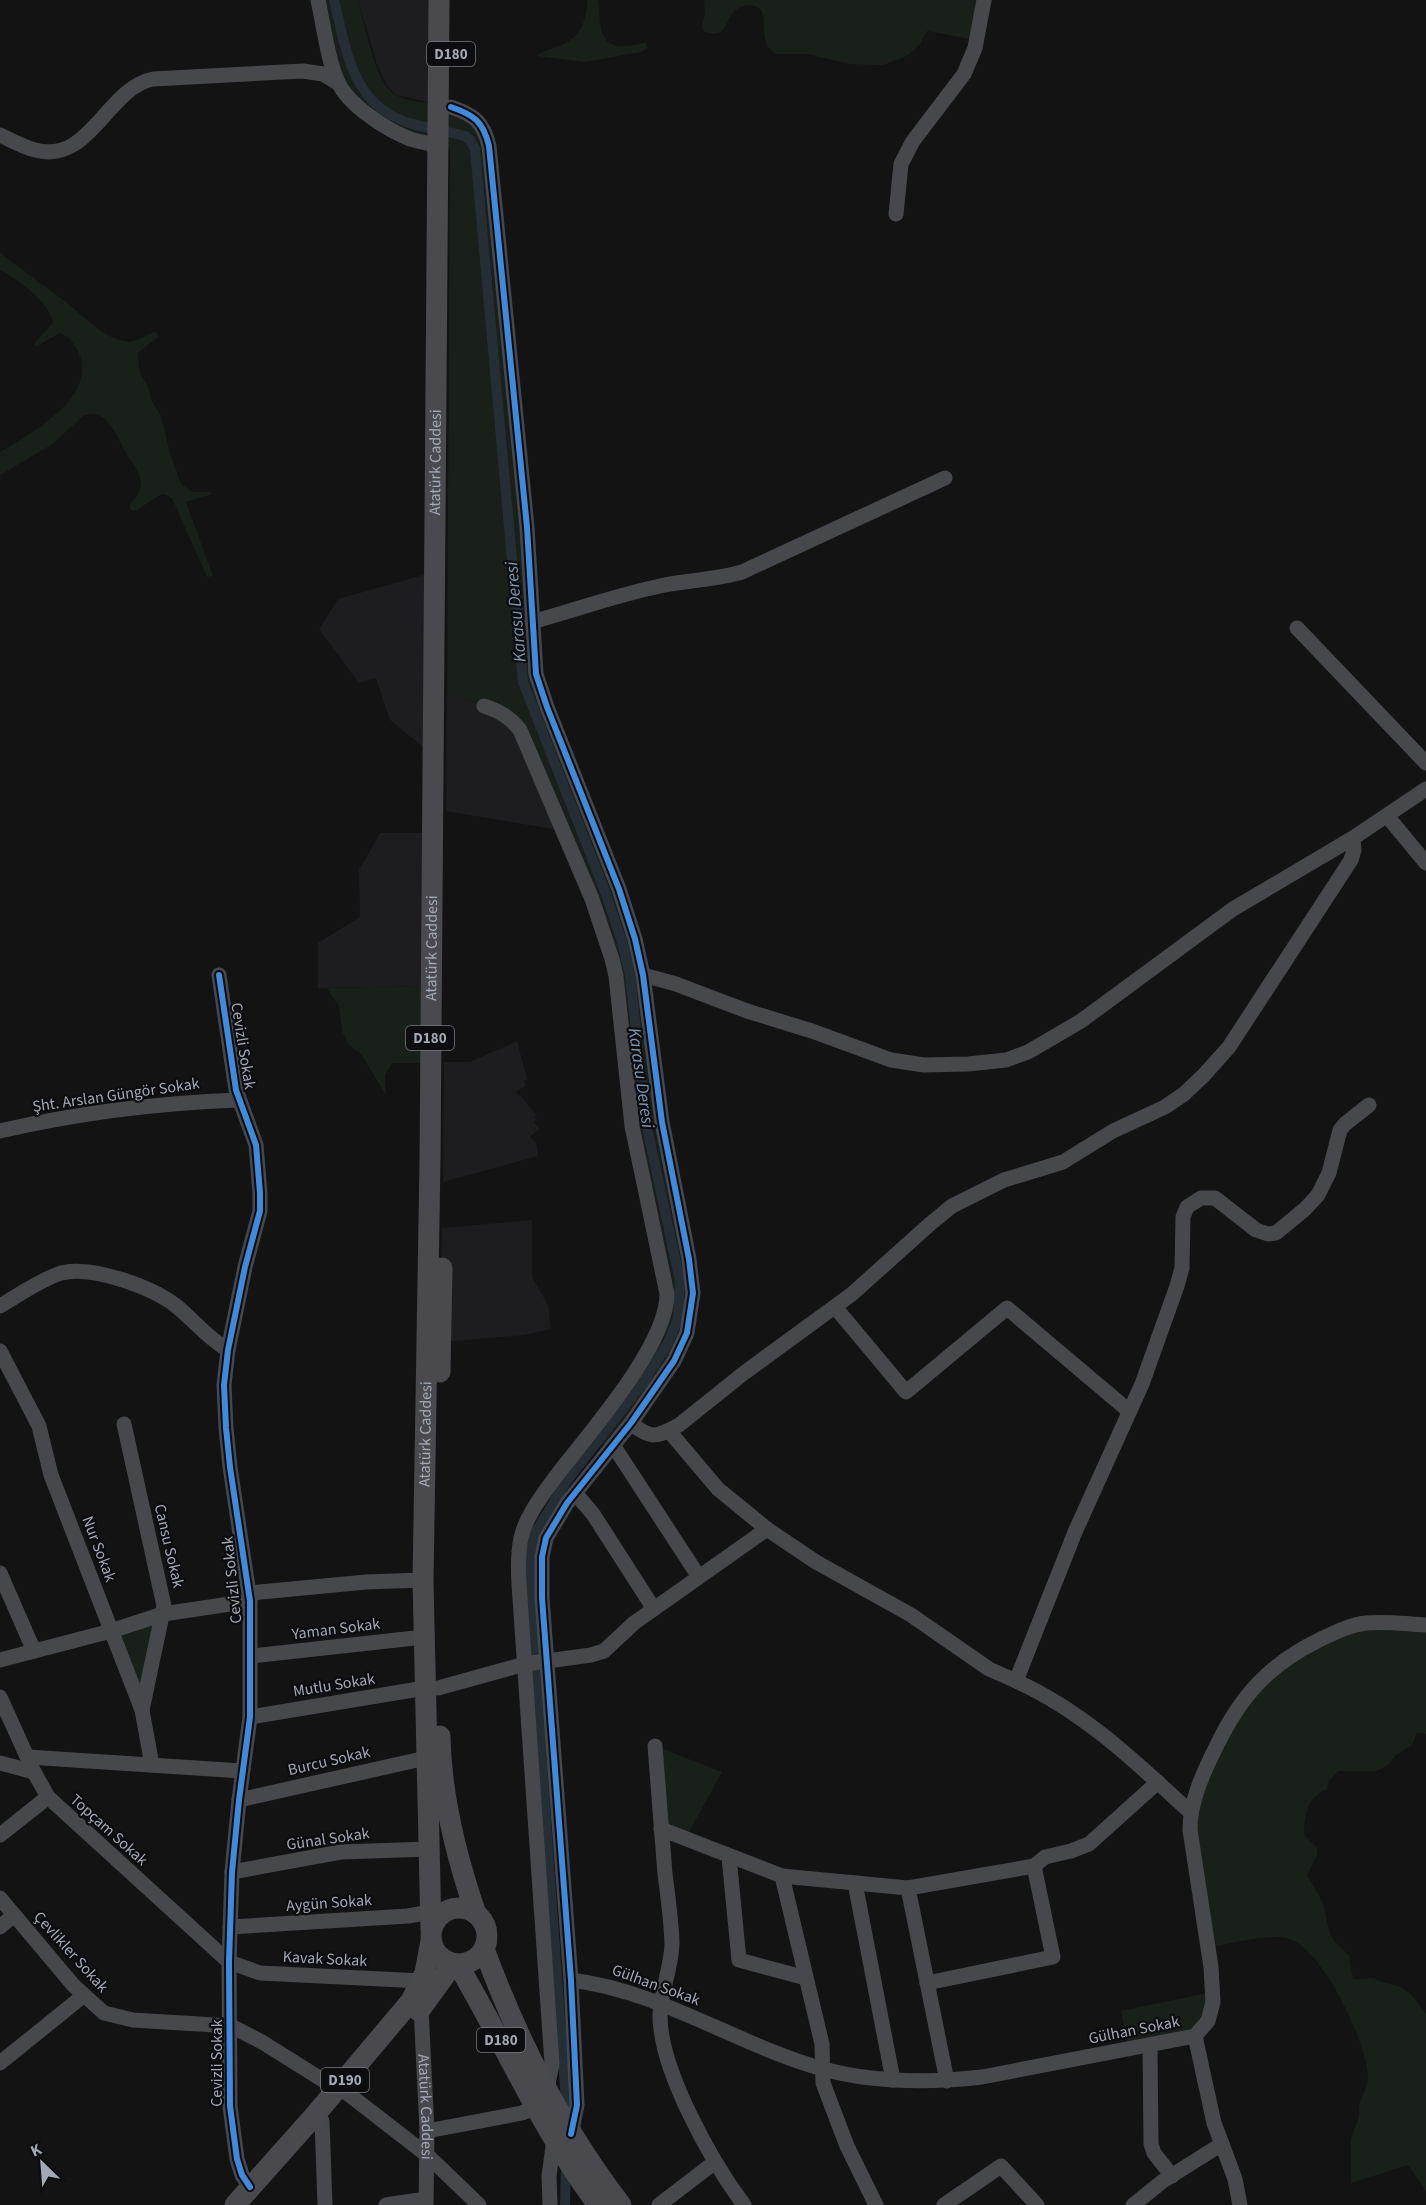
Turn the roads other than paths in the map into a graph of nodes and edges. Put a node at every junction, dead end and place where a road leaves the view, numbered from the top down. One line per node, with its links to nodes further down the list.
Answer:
1 (318, 0): 5 (street)
2 (439, 0): 6 (highway, Atatürk Caddesi / D180)
3 (450, 0): 6 (highway, Atatürk Caddesi / D180)
4 (984, 0): 9 (street)
5 (338, 83): 7 (street); 8 (street)
6 (445, 106): 8 (highway, Atatürk Caddesi / D180); 11 (street)
7 (0, 135)
8 (444, 147): 37 (highway, Atatürk Caddesi / D180); 50 (highway, Atatürk Caddesi / D180)
9 (896, 214)
10 (945, 478): 11 (street)
11 (532, 622): 20 (street)
12 (1298, 628): 14 (street)
13 (484, 706): 48 (street)
14 (1426, 763)
15 (1426, 789): 16 (street)
16 (1387, 816): 17 (street); 18 (street)
17 (1353, 838): 20 (street); 25 (street)
18 (1426, 863)
19 (219, 975): 21 (street, Cevizli Sokak)
20 (643, 975): 29 (street)
21 (238, 1100): 23 (street, Şht. Arslan Güngör Sokak); 26 (street, Cevizli Sokak)
22 (1369, 1105): 28 (street)
23 (0, 1131)
24 (0, 1306): 26 (street)
25 (835, 1307): 28 (street); 31 (street)
26 (228, 1350): 38 (street, Cevizli Sokak)
27 (0, 1351): 42 (street, Nur Sokak)
28 (1130, 1411): 49 (street)
29 (631, 1423): 31 (street); 32 (street)
30 (124, 1424): 40 (street, Cansu Sokak)
31 (669, 1431): 34 (street)
32 (613, 1445): 33 (street); 36 (street)
33 (575, 1493): 39 (street); 47 (street)
34 (767, 1529): 36 (street, Mutlu Sokak); 49 (street)
35 (0, 1573): 44 (street)
36 (699, 1577): 39 (street, Mutlu Sokak)
37 (423, 1580): 38 (street); 43 (highway, Atatürk Caddesi / D180)
38 (250, 1597): 40 (street); 45 (street, Cevizli Sokak)
39 (654, 1609): 47 (street, Mutlu Sokak)
40 (163, 1614): 42 (street); 52 (street, Cansu Sokak)
41 (1426, 1625): 64 (street, Gülhan Sokak)
42 (111, 1631): 44 (street); 52 (street, Nur Sokak)
43 (424, 1636): 45 (street, Yaman Sokak); 50 (highway, Atatürk Caddesi / D180)
44 (34, 1651): 46 (street)
45 (251, 1656): 53 (street, Cevizli Sokak)
46 (0, 1660)
47 (548, 1661): 48 (street, Mutlu Sokak); 84 (street)
48 (525, 1664): 50 (street, Mutlu Sokak); 98 (street)
49 (1016, 1681): 61 (street)
50 (432, 1688): 53 (street, Mutlu Sokak); 56 (highway, Atatürk Caddesi / D180); 75 (highway, Atatürk Caddesi / D180)
51 (0, 1697): 55 (street, Topçam Sokak)
52 (142, 1710): 58 (street, Nur Sokak)
53 (250, 1718): 59 (street, Cevizli Sokak)
54 (655, 1746): 65 (street)
55 (28, 1757): 58 (street); 60 (street, Topçam Sokak)
56 (426, 1758): 63 (street, Burcu Sokak); 67 (highway, Atatürk Caddesi / D180)
57 (0, 1763): 60 (street)
58 (152, 1765): 59 (street)
59 (242, 1771): 63 (street, Cevizli Sokak)
60 (34, 1773): 62 (street, Topçam Sokak)
61 (1158, 1782): 64 (street); 69 (street)
62 (48, 1797): 66 (street); 81 (street, Topçam Sokak)
63 (239, 1800): 70 (street, Cevizli Sokak)
64 (1190, 1812): 91 (street, Gülhan Sokak)
65 (661, 1829): 68 (street); 88 (street)
66 (0, 1835)
67 (429, 1849): 70 (street, Günal Sokak); 79 (highway, Atatürk Caddesi / D180)
68 (729, 1857): 71 (street); 83 (street)
69 (1034, 1866): 73 (street); 86 (street)
70 (232, 1872): 78 (street, Cevizli Sokak)
71 (782, 1876): 72 (street); 83 (street)
72 (855, 1883): 73 (street); 95 (street)
73 (908, 1888): 86 (street)
74 (0, 1898): 76 (street, Çevlikler Sokak)
75 (476, 1914): 79 (highway); 80 (highway, Atatürk Caddesi)
76 (14, 1915): 77 (street); 87 (street, Çevlikler Sokak)
77 (0, 1927)
78 (230, 1927): 79 (street, Aygün Sokak); 81 (street, Cevizli Sokak)
79 (431, 1928): 82 (highway); 85 (highway, D190)
80 (484, 1949): 82 (highway); 98 (highway, D180)
81 (229, 1962): 85 (street, Kavak Sokak); 90 (street, Cevizli Sokak)
82 (455, 1964): 89 (highway, D190); 98 (highway, D180)
83 (806, 1978): 94 (street)
84 (571, 1980): 88 (street, Gülhan Sokak); 101 (street)
85 (422, 1982): 97 (highway, D190)
86 (927, 1983): 96 (street)
87 (83, 1996): 90 (street, Çevlikler Sokak); 93 (street)
88 (661, 2004): 94 (street, Gülhan Sokak); 104 (street)
89 (421, 2008): 97 (highway, D190); 100 (street, Atatürk Caddesi)
90 (231, 2026): 97 (street); 106 (street, Cevizli Sokak)
91 (1196, 2036): 92 (street, Gülhan Sokak); 102 (street)
92 (1150, 2046): 96 (street, Gülhan Sokak); 105 (street)
93 (2, 2058)
94 (823, 2069): 95 (street, Gülhan Sokak); 116 (street)
95 (893, 2080): 96 (street, Gülhan Sokak)
96 (947, 2081)
97 (342, 2091): 99 (highway, D190); 103 (street); 106 (highway, D190)
98 (544, 2103): 100 (street); 101 (highway, D180)
99 (322, 2121): 106 (highway, D190); 108 (street)
100 (427, 2131): 103 (street, Atatürk Caddesi)
101 (569, 2141): 111 (street); 112 (highway, D180); 113 (highway, D180)
102 (1222, 2144): 105 (street); 120 (street)
103 (427, 2155): 107 (street, Atatürk Caddesi); 110 (street)
104 (715, 2162): 114 (street); 115 (street)
105 (1172, 2176): 119 (street)
106 (241, 2201)
107 (426, 2202): 109 (street)
108 (325, 2205)
109 (386, 2205)
110 (478, 2205)
111 (550, 2205)
112 (598, 2205)
113 (621, 2205)
114 (659, 2205)
115 (744, 2205)
116 (876, 2205)
117 (944, 2205): 118 (street)
118 (1037, 2205)
119 (1133, 2205)
120 (1240, 2205)

